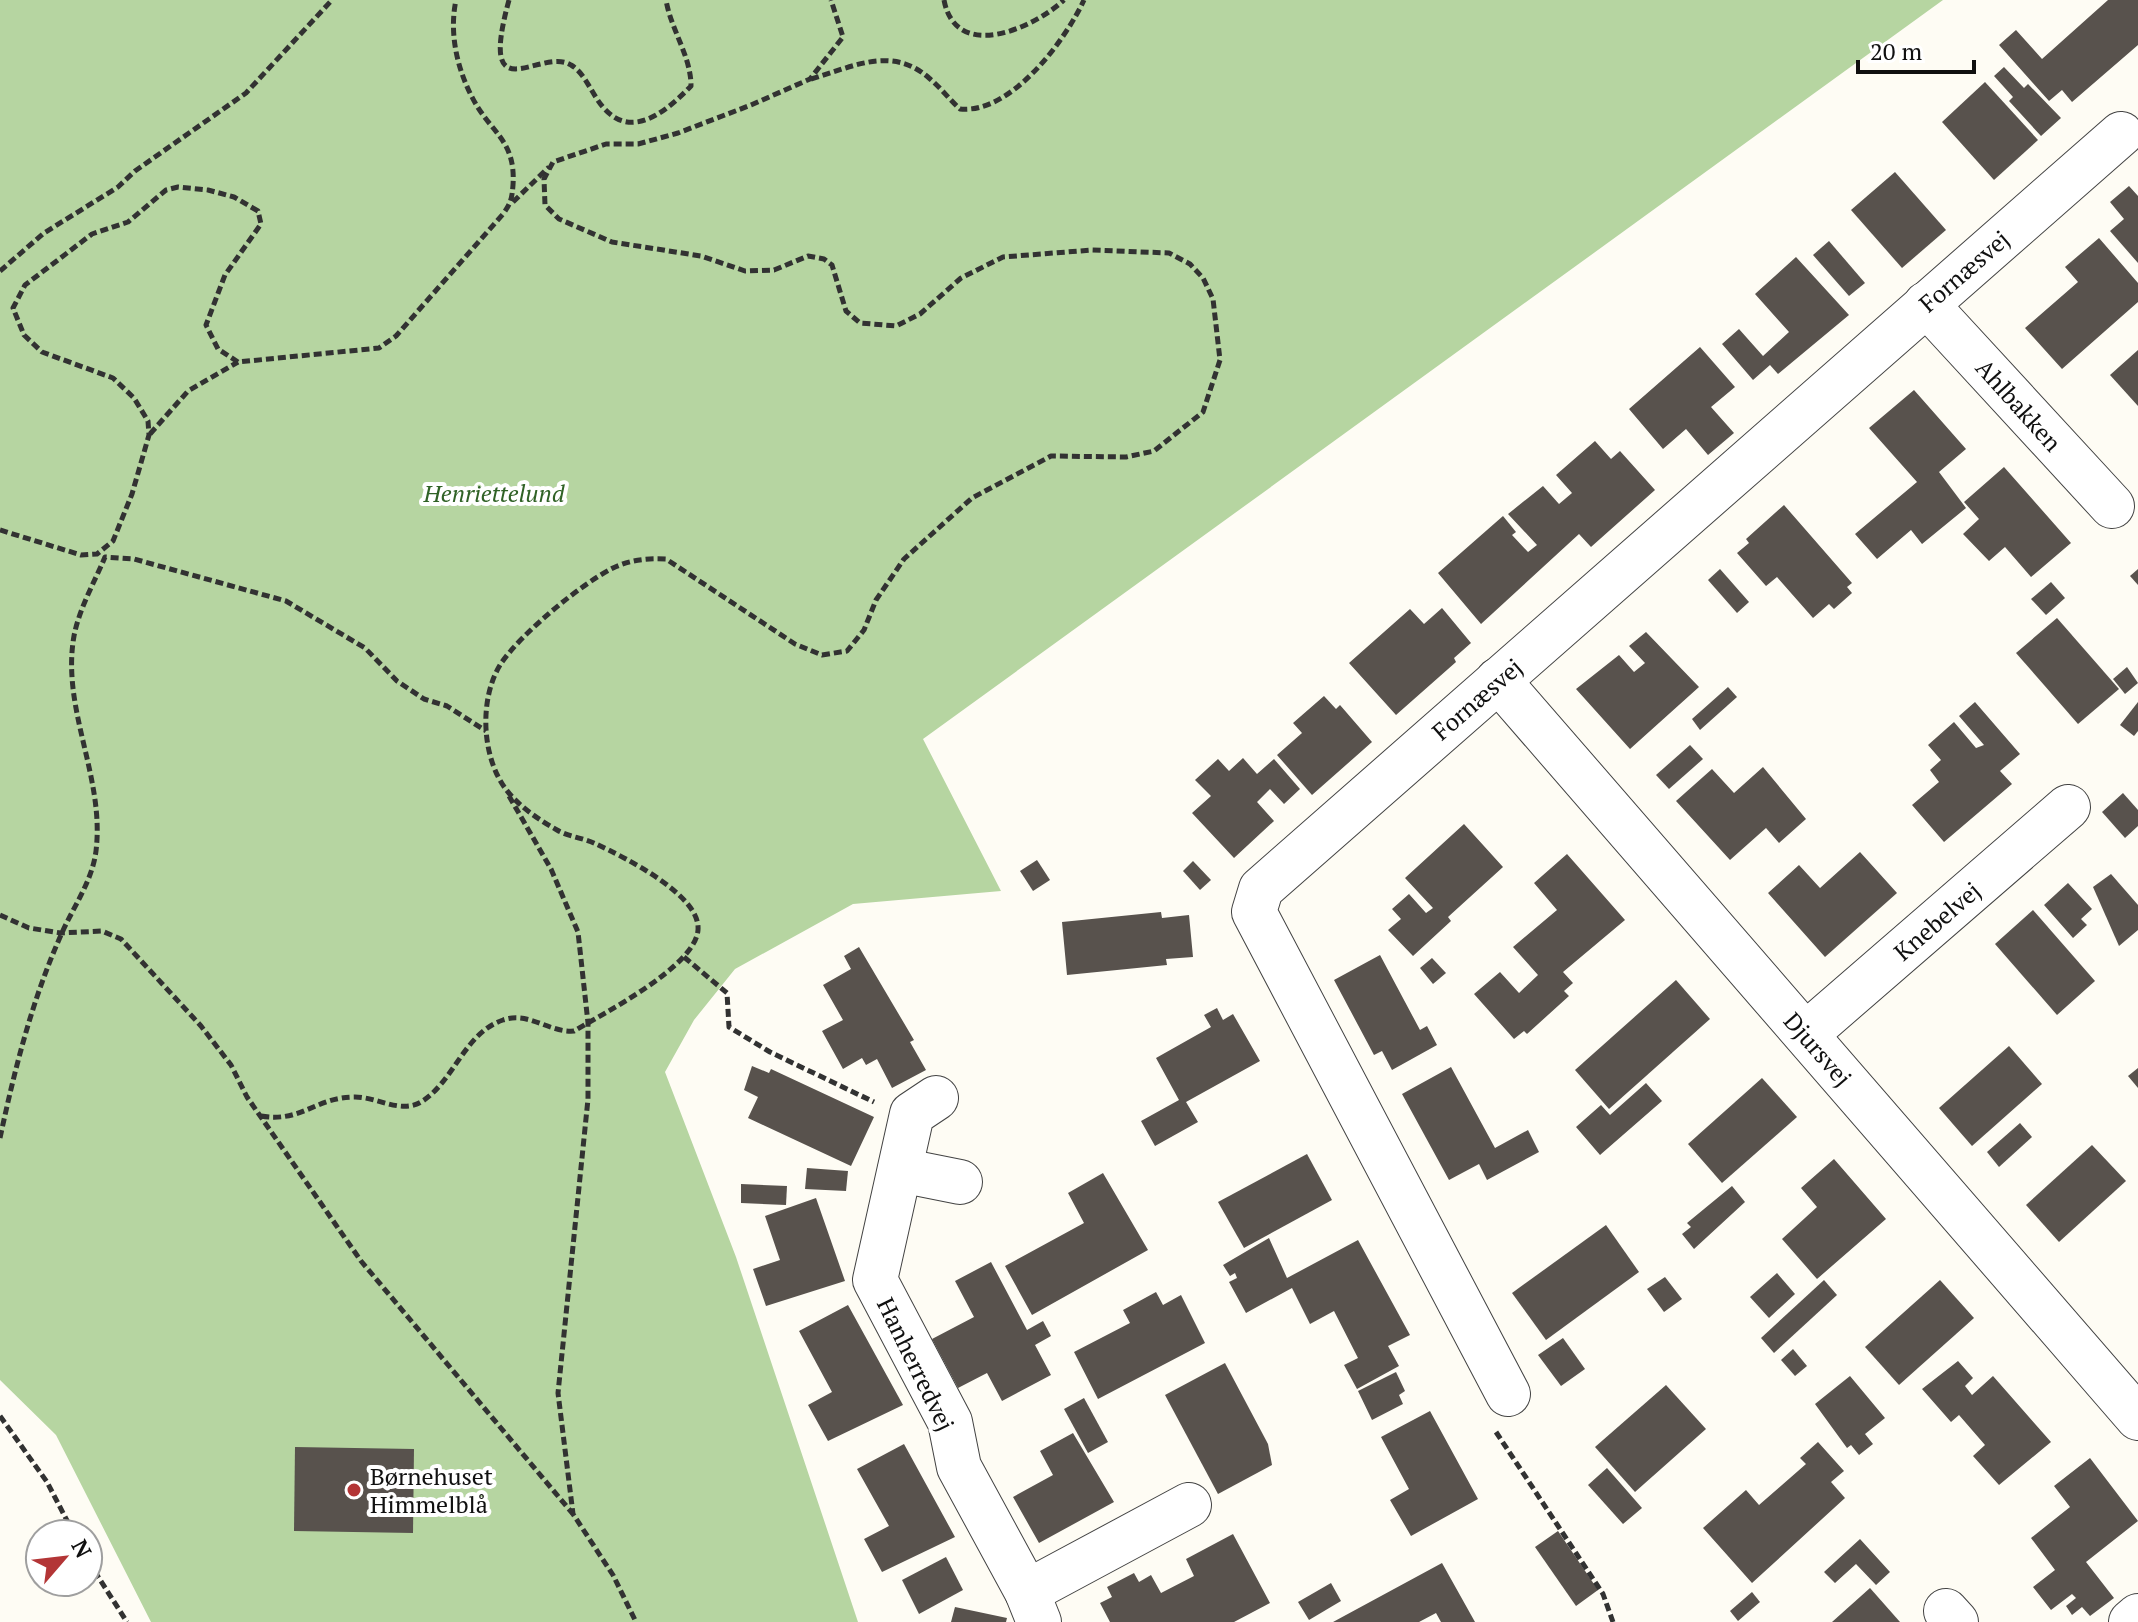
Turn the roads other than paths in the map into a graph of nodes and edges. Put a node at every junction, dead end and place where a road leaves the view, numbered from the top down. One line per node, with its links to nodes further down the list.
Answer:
1 (2121, 134): 2 (street, Fornæsvej)
2 (1926, 304): 3 (street, Ahlbakken); 4 (street, Fornæsvej)
3 (2112, 506)
4 (1498, 680): 6 (street, Djursvej); 10 (street, Fornæsvej)
5 (2068, 807): 6 (street, Knebelvej)
6 (1806, 1034): 11 (street, Djursvej)
7 (924, 1109): 8 (street, Hanherredvej)
8 (900, 1170): 9 (street); 13 (street, Hanherredvej)
9 (960, 1182)
10 (1508, 1394)
11 (2138, 1418)
12 (1189, 1505): 13 (street, Hanherredvej)
13 (1033, 1607)
14 (2138, 1616): 15 (street)
15 (2131, 1622)

